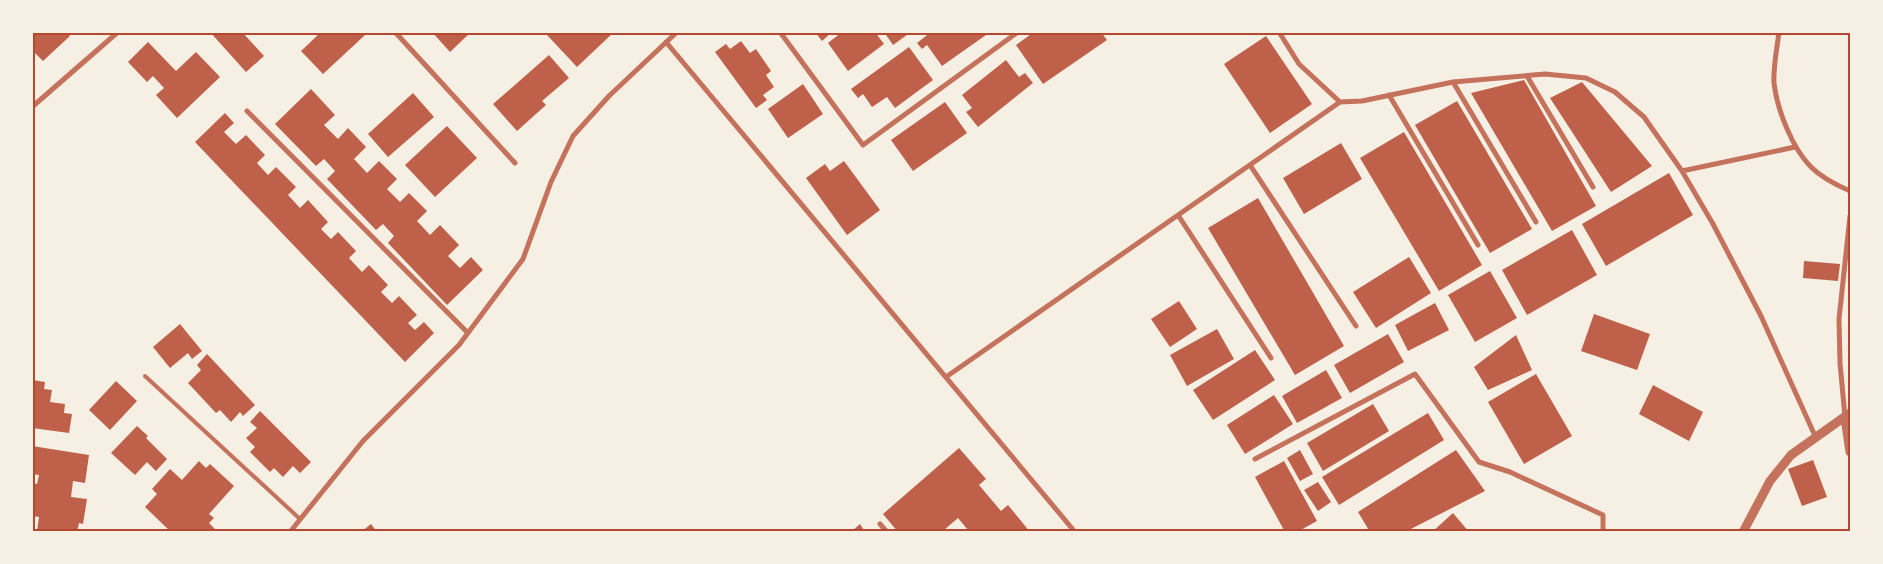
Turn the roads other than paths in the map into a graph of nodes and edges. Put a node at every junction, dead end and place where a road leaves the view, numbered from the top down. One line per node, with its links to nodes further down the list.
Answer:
1 (118, 32): 13 (street)
2 (395, 32): 16 (street)
3 (677, 32): 8 (street)
4 (780, 32): 5 (street)
5 (1018, 32)
6 (1279, 32): 12 (street)
7 (1779, 32): 15 (street)
8 (666, 42): 26 (street); 29 (street)
9 (1527, 76): 10 (street); 18 (street); 19 (street)
10 (1452, 82): 11 (street); 23 (street)
11 (1389, 95): 12 (street); 24 (street)
12 (1340, 102): 17 (street)
13 (32, 107)
14 (247, 111): 26 (street)
15 (1795, 147): 18 (street); 20 (street)
16 (515, 163)
17 (1250, 165): 21 (street); 25 (street)
18 (1682, 171): 31 (street)
19 (1593, 187)
20 (1850, 191)
21 (1178, 215): 27 (street); 29 (street)
22 (1850, 216): 30 (street)
23 (1536, 222)
24 (1478, 245)
25 (1356, 326)
26 (468, 333): 34 (street)
27 (1272, 358)
28 (144, 376): 34 (lane)
29 (946, 377): 38 (street)
30 (1848, 415): 31 (street); 32 (street)
31 (1816, 438): 40 (street)
32 (1850, 452)
33 (1255, 459): 39 (street)
34 (300, 519): 36 (street)
35 (880, 524): 37 (street)
36 (290, 532)
37 (887, 532)
38 (1075, 532)
39 (1603, 532)
40 (1743, 532)

